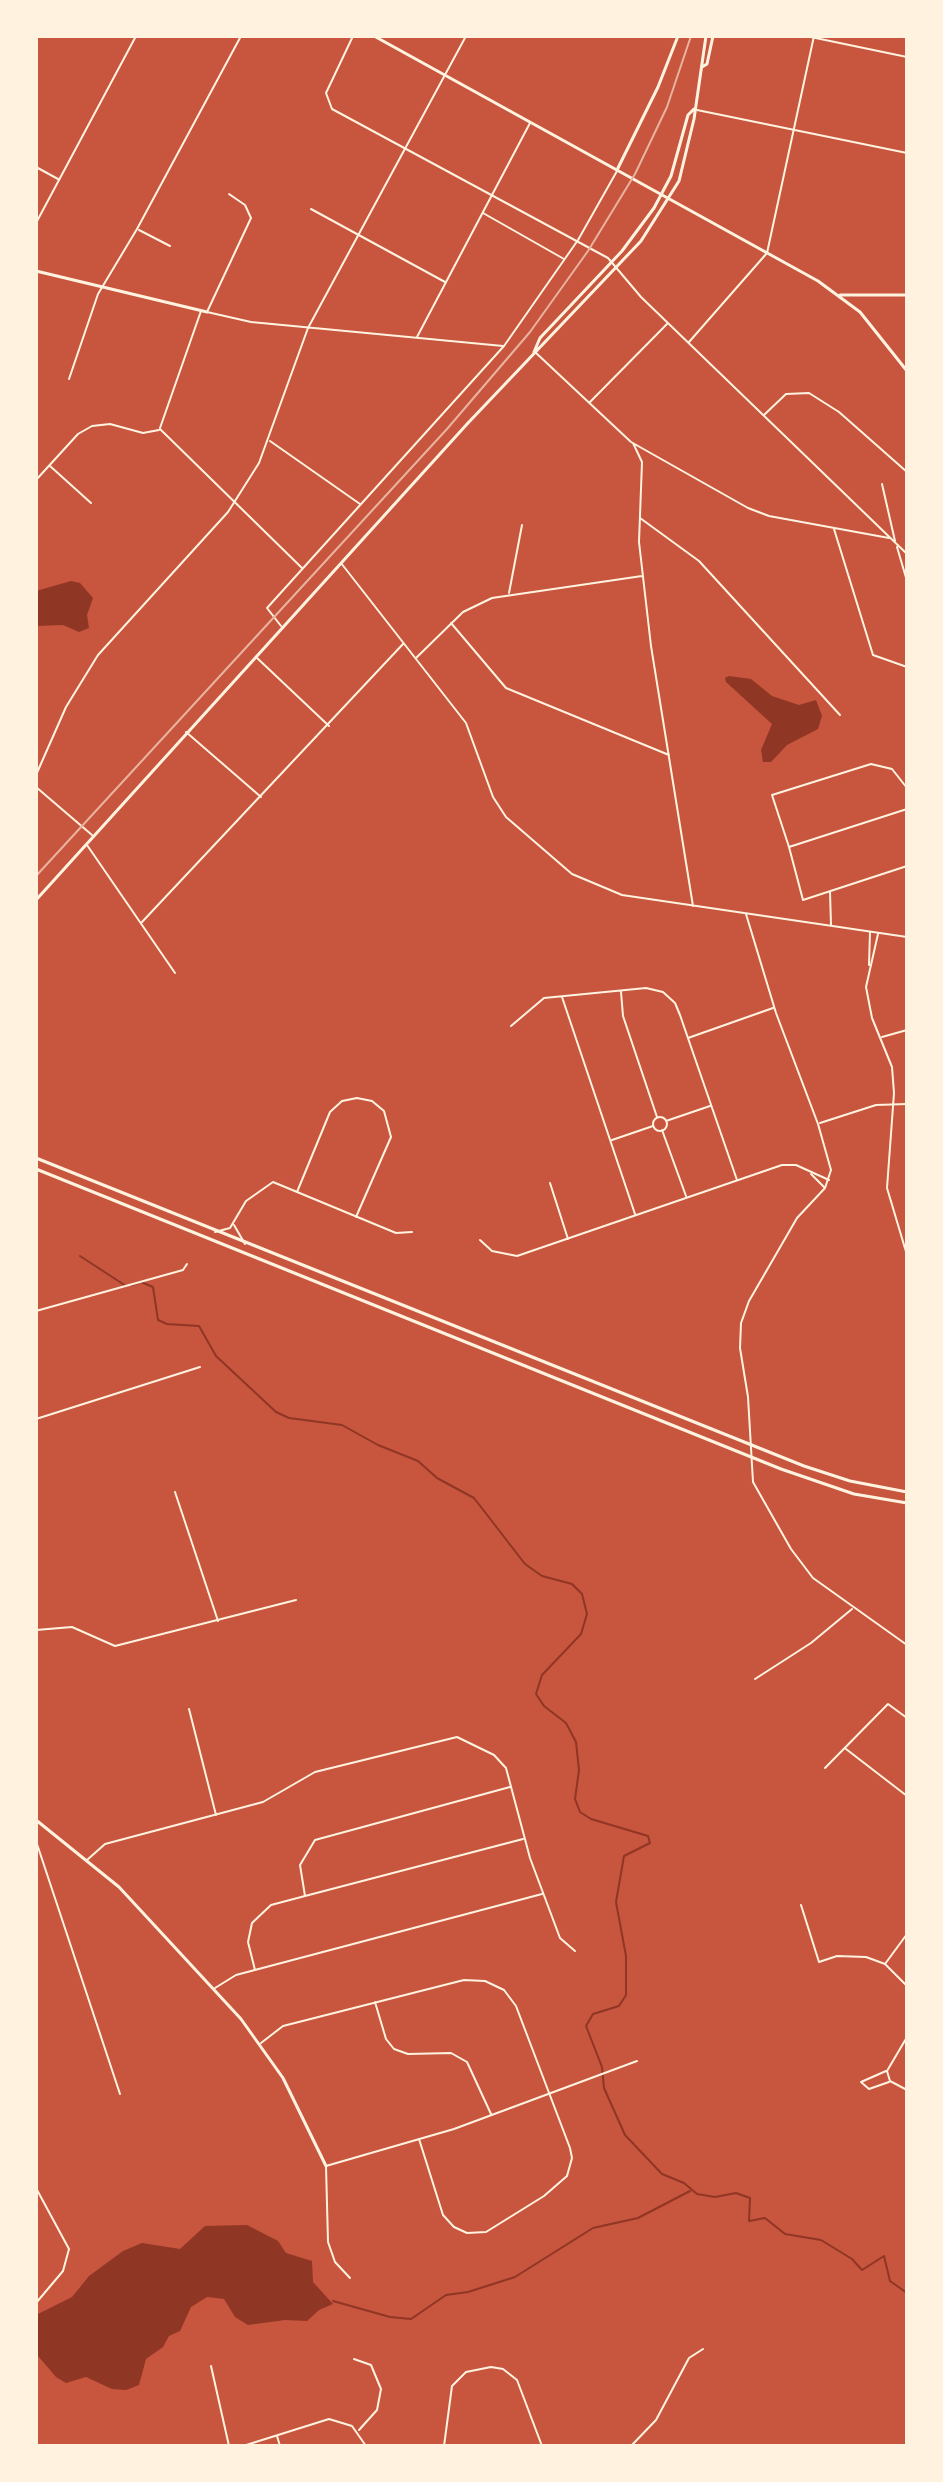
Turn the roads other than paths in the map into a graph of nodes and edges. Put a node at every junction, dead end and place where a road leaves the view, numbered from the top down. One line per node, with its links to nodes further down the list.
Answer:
1 (136, 36): 21 (street)
2 (241, 36): 29 (street)
3 (353, 36): 17 (street)
4 (374, 36): 13 (main road)
5 (466, 36): 13 (street)
6 (678, 36): 20 (main road)
7 (706, 36): 12 (main road)
8 (713, 36): 12 (main road)
9 (806, 36): 10 (street)
10 (814, 37): 11 (street); 16 (street)
11 (907, 57)
12 (702, 67): 14 (main road)
13 (445, 75): 15 (main road); 17 (street)
14 (694, 109): 16 (street); 24 (main road); 25 (main road)
15 (531, 122): 20 (main road); 23 (street)
16 (794, 130): 18 (street); 33 (street)
17 (405, 148): 23 (street); 30 (street)
18 (907, 153)
19 (36, 167): 21 (street)
20 (617, 170): 24 (main road); 31 (street)
21 (59, 179): 28 (street)
22 (229, 194): 43 (street)
23 (492, 195): 27 (street); 31 (street)
24 (660, 195): 25 (main road); 35 (main road)
25 (668, 200): 33 (main road); 36 (main road)
26 (311, 209): 30 (street)
27 (483, 213): 34 (street); 38 (street)
28 (36, 223)
29 (137, 229): 32 (street); 39 (street)
30 (358, 234): 38 (street); 45 (street)
31 (578, 240): 34 (street); 35 (street)
32 (170, 246)
33 (767, 253): 40 (main road); 47 (street)
34 (565, 259): 48 (street)
35 (611, 262): 36 (street); 49 (main road)
36 (615, 269): 44 (street); 49 (main road)
37 (36, 271): 39 (main road)
38 (446, 283): 46 (street)
39 (104, 288): 42 (main road); 51 (street)
40 (840, 295): 41 (main road); 50 (main road)
41 (907, 295)
42 (201, 311): 43 (main road); 54 (street)
43 (207, 312): 45 (street)
44 (668, 323): 47 (street); 52 (street)
45 (308, 328): 46 (street); 55 (street)
46 (416, 338): 48 (street)
47 (688, 343): 53 (street)
48 (504, 346): 63 (street)
49 (534, 352): 52 (street); 70 (main road)
50 (907, 371)
51 (69, 379)
52 (589, 402): 56 (street)
53 (763, 416): 58 (street); 67 (street)
54 (160, 429): 57 (street); 62 (street)
55 (269, 441): 62 (street); 63 (street)
56 (633, 443): 64 (street); 66 (street)
57 (49, 465): 59 (street); 61 (street)
58 (907, 472)
59 (36, 480)
60 (882, 484): 68 (street)
61 (91, 503)
62 (235, 503): 71 (street); 85 (street)
63 (361, 505): 71 (street)
64 (639, 517): 72 (street); 81 (street)
65 (522, 525): 74 (street)
66 (834, 528): 67 (street); 80 (street)
67 (890, 538): 68 (street)
68 (896, 544): 69 (street); 73 (street)
69 (907, 554)
70 (340, 562): 76 (main road); 77 (street)
71 (303, 568): 76 (street)
72 (643, 576): 74 (street); 84 (street)
73 (907, 581)
74 (509, 595): 75 (street)
75 (451, 623): 79 (street); 84 (street)
76 (282, 626): 78 (main road)
77 (404, 643): 79 (street); 82 (street)
78 (255, 656): 82 (street); 83 (main road)
79 (416, 658): 96 (street)
80 (907, 667)
81 (840, 715)
82 (329, 726): 88 (street)
83 (186, 732): 88 (street); 90 (main road)
84 (669, 755): 96 (street)
85 (36, 775)
86 (36, 787): 90 (street)
87 (907, 788): 92 (street)
88 (262, 798): 98 (street)
89 (907, 809): 92 (street)
90 (93, 835): 91 (main road)
91 (86, 844): 95 (main road); 98 (street)
92 (789, 847): 94 (street)
93 (907, 866): 94 (street)
94 (830, 891): 99 (street)
95 (36, 900)
96 (693, 906): 97 (street)
97 (746, 914): 99 (street); 107 (street)
98 (142, 922): 104 (street)
99 (831, 926): 100 (street)
100 (870, 932): 101 (street); 103 (street)
101 (878, 933): 102 (street); 103 (street)
102 (907, 937)
103 (869, 966): 111 (street)
104 (175, 973)
105 (621, 992): 106 (street); 110 (street); 115 (street)
106 (561, 996): 108 (street); 120 (street)
107 (774, 1008): 110 (street); 117 (street)
108 (511, 1026)
109 (907, 1030): 111 (street)
110 (688, 1038): 114 (street)
111 (881, 1038): 112 (street)
112 (893, 1103): 113 (street); 117 (street); 138 (street)
113 (907, 1104)
114 (711, 1106): 116 (street); 124 (street)
115 (657, 1117): 116 (street); 118 (street)
116 (666, 1121): 119 (street)
117 (818, 1124): 125 (street)
118 (653, 1126): 119 (street); 120 (street)
119 (662, 1130): 129 (street)
120 (610, 1141): 130 (street)
121 (36, 1158): 133 (main road)
122 (36, 1169): 144 (main road)
123 (811, 1173): 124 (street); 125 (street); 127 (street)
124 (737, 1180): 129 (street)
125 (829, 1180): 127 (street)
126 (550, 1183): 135 (street)
127 (825, 1188): 143 (street)
128 (297, 1192): 131 (street); 131 (street); 132 (street)
129 (687, 1197): 130 (street)
130 (636, 1215): 135 (street)
131 (356, 1217): 134 (street)
132 (234, 1225): 133 (street); 137 (street)
133 (215, 1232): 137 (main road)
134 (412, 1232)
135 (568, 1239): 136 (street)
136 (480, 1240)
137 (245, 1244): 143 (main road)
138 (907, 1255)
139 (187, 1264): 140 (street)
140 (36, 1311)
141 (200, 1367): 142 (street)
142 (36, 1419)
143 (750, 1443): 144 (street); 146 (main road)
144 (749, 1453): 147 (main road); 149 (street)
145 (175, 1492): 150 (street)
146 (907, 1492)
147 (907, 1503)
148 (296, 1600): 150 (street)
149 (853, 1609): 152 (street); 153 (street)
150 (218, 1622): 151 (street)
151 (36, 1630)
152 (907, 1645)
153 (755, 1679)
154 (189, 1709): 160 (street)
155 (907, 1718): 156 (street)
156 (845, 1748): 157 (street); 159 (street)
157 (825, 1768)
158 (511, 1787): 160 (street); 162 (street); 166 (street)
159 (907, 1796)
160 (216, 1815): 164 (street)
161 (36, 1820): 164 (main road)
162 (524, 1839): 165 (street); 166 (street)
163 (36, 1841): 181 (street)
164 (86, 1861): 173 (main road)
165 (543, 1894): 169 (street); 171 (street)
166 (305, 1896): 171 (street)
167 (801, 1905): 170 (street)
168 (907, 1934): 170 (street)
169 (575, 1951)
170 (885, 1964): 172 (street)
171 (255, 1970): 173 (street)
172 (907, 1986)
173 (214, 1990): 176 (main road)
174 (375, 2002): 176 (street); 182 (street); 183 (street)
175 (907, 2037): 178 (street)
176 (261, 2043): 185 (main road)
177 (637, 2061): 182 (street)
178 (887, 2071): 179 (street); 179 (street)
179 (890, 2081): 180 (street)
180 (907, 2090)
181 (120, 2094)
182 (550, 2094): 183 (street); 184 (street)
183 (492, 2115): 184 (street)
184 (419, 2139): 185 (street)
185 (326, 2166): 187 (street)
186 (36, 2188): 188 (street)
187 (350, 2278)
188 (36, 2303)
189 (703, 2349): 200 (street)
190 (354, 2359): 192 (street)
191 (211, 2366): 194 (street)
192 (358, 2432): 193 (street); 197 (street)
193 (276, 2435): 195 (street); 196 (street)
194 (229, 2446)
195 (243, 2446)
196 (280, 2446)
197 (366, 2446)
198 (444, 2446): 199 (street)
199 (542, 2446)
200 (631, 2446)

